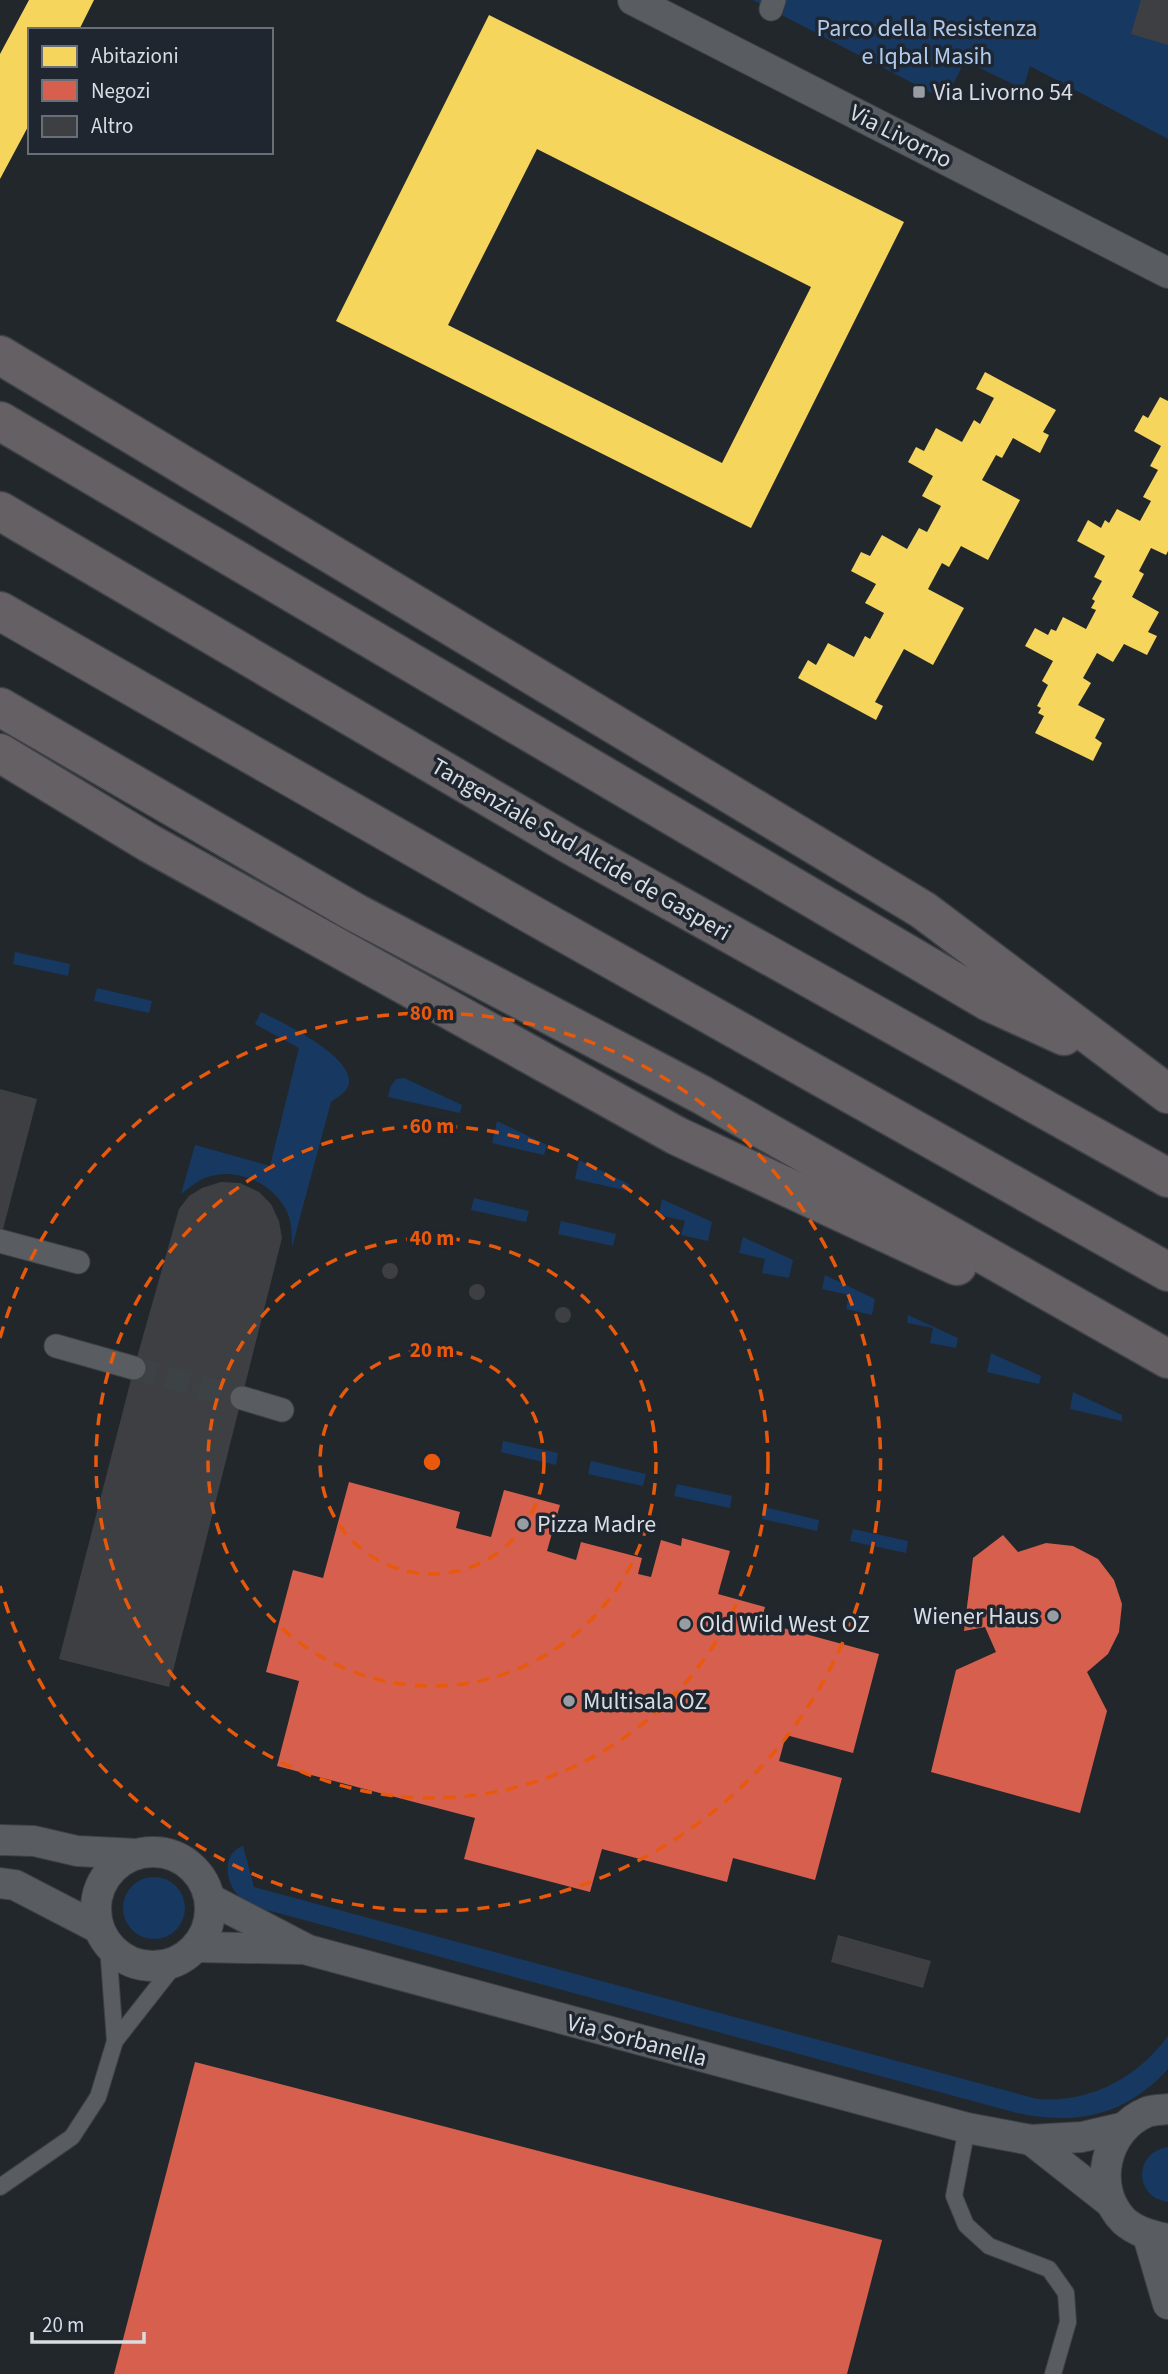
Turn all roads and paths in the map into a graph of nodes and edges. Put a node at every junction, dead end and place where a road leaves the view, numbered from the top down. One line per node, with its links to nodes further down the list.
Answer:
1 (633, 0): 2 (street, Via Livorno)
2 (1168, 273)
3 (0, 355): 11 (highway)
4 (0, 421): 11 (highway)
5 (0, 511): 13 (highway, Tangenziale Sud Alcide de Gasperi)
6 (0, 611): 16 (highway)
7 (0, 707): 18 (highway)
8 (0, 753): 10 (highway)
9 (0, 779): 10 (highway)
10 (149, 843): 18 (highway)
11 (1130, 1065): 12 (highway)
12 (1168, 1094)
13 (1168, 1178)
14 (0, 1241): 15 (street)
15 (78, 1262)
16 (1168, 1272)
17 (56, 1346): 19 (street)
18 (1156, 1352)
19 (134, 1368)
20 (242, 1398): 21 (street)
21 (282, 1410)
22 (0, 1818): 24 (street)
23 (0, 1840): 24 (street)
24 (34, 1840): 25 (street)
25 (136, 1854): 27 (street); 28 (street)
26 (5, 1881): 28 (street)
27 (210, 1899): 29 (street, Via Sorbanella); 30 (street)
28 (103, 1937): 30 (street); 31 (lane)
29 (308, 1950): 30 (street, Via Sorbanella); 34 (street, Via Sorbanella)
30 (187, 1955): 31 (lane)
31 (115, 2041): 36 (lane)
32 (1168, 2109): 33 (street, Via Sorbanella)
33 (1125, 2127): 35 (street, Via Sorbanella); 37 (street)
34 (967, 2129): 35 (street, Via Sorbanella); 40 (lane)
35 (1031, 2140): 37 (street, Via Sorbanella)
36 (0, 2187)
37 (1111, 2203): 38 (street, Via Sorbanella)
38 (1158, 2237): 39 (street)
39 (1168, 2304)
40 (1053, 2374)

